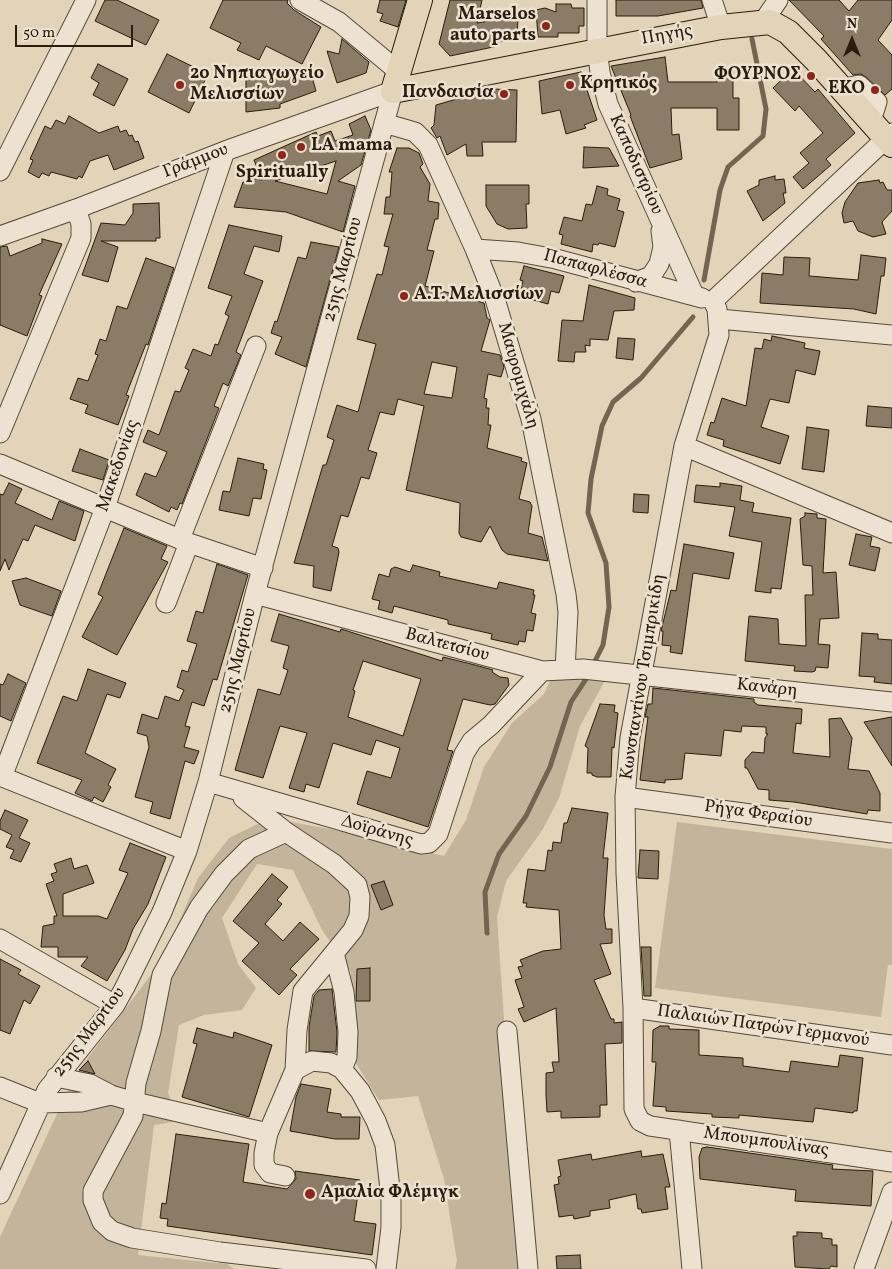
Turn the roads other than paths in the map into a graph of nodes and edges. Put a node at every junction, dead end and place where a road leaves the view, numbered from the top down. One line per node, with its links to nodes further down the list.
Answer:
1 (86, 0): 15 (street)
2 (300, 0): 10 (street)
3 (420, 0): 10 (main road)
4 (597, 0): 9 (street, Καποδιστρίου)
5 (712, 0): 8 (street)
6 (778, 0): 7 (street)
7 (763, 22): 8 (main road, Πηγής); 13 (main road, Πηγής)
8 (721, 26): 9 (main road, Πηγής)
9 (597, 49): 11 (main road, Πηγής); 17 (street, Καποδιστρίου)
10 (399, 71): 11 (main road, Πηγής); 11 (main road); 12 (street, 25ης Μαρτίου); 14 (street, Γράμμου)
11 (441, 81)
12 (384, 123): 19 (street, Μαυρομιχάλη); 32 (street, 25ης Μαρτίου)
13 (885, 134): 22 (street)
14 (225, 151): 16 (street, Γράμμου); 29 (street, Μακεδονίας)
15 (0, 170)
16 (76, 209): 18 (street, Γράμμου); 26 (street)
17 (660, 220): 20 (street); 21 (street, Καποδιστρίου)
18 (0, 236)
19 (475, 248): 20 (street, Παπαφλέσσα); 35 (street, Μαυρομιχάλη)
20 (636, 282): 21 (street, Παπαφλέσσα)
21 (694, 295): 22 (street, Παπαφλέσσα)
22 (713, 301): 23 (street, Κωνσταντίνου Τσιμπρικίδη)
23 (719, 319): 24 (street); 27 (street, Κωνσταντίνου Τσιμπρικίδη)
24 (892, 335)
25 (256, 346): 31 (street)
26 (0, 433)
27 (684, 446): 30 (street); 37 (street, Κωνσταντίνου Τσιμπρικίδη)
28 (0, 464): 29 (street)
29 (105, 508): 31 (street); 39 (street, Μακεδονίας)
30 (892, 533)
31 (184, 541): 32 (street); 34 (street)
32 (263, 568): 33 (street, 25ης Μαρτίου)
33 (255, 594): 36 (street, Βαλτετσίου); 40 (street, 25ης Μαρτίου)
34 (166, 603)
35 (574, 669): 36 (street, Βαλτετσίου); 37 (street, Βαλτετσίου)
36 (542, 670): 41 (street, Δοϊράνης)
37 (642, 675): 38 (street, Κανάρη); 42 (street, Κωνσταντίνου Τσιμπρικίδη)
38 (892, 702)
39 (1, 777): 45 (street)
40 (208, 782): 41 (street, Δοϊράνης); 45 (street, 25ης Μαρτίου)
41 (230, 789): 43 (street)
42 (625, 797): 44 (street, Ρήγα Φεραίου); 49 (street, Κωνσταντίνου Τσιμπρικίδη)
43 (286, 832): 47 (street); 56 (street)
44 (892, 833)
45 (187, 851): 48 (street, 25ης Μαρτίου)
46 (0, 939): 48 (street)
47 (334, 953): 52 (street); 53 (street)
48 (114, 1005): 54 (street, 25ης Μαρτίου)
49 (633, 1008): 51 (street, Παλαιών Πατρών Γερμανού); 58 (street, Κωνσταντίνου Τσιμπρικίδη)
50 (507, 1032): 70 (street)
51 (892, 1045)
52 (342, 1069): 53 (street); 69 (street)
53 (295, 1070): 60 (street)
54 (56, 1077): 56 (street); 57 (street, 25ης Μαρτίου)
55 (0, 1086): 57 (street)
56 (123, 1098): 57 (street); 60 (street); 65 (street)
57 (40, 1103): 64 (street, 25ης Μαρτίου)
58 (640, 1121): 59 (street, Μπουμπουλίνας)
59 (679, 1130): 61 (street, Μπουμπουλίνας); 71 (street)
60 (268, 1133): 62 (street)
61 (892, 1162)
62 (285, 1176)
63 (892, 1192): 72 (street)
64 (0, 1194)
65 (220, 1252): 66 (street); 67 (street)
66 (306, 1266): 68 (street)
67 (248, 1269)
68 (366, 1269)
69 (386, 1269)
70 (528, 1269)
71 (692, 1269)
72 (864, 1269)

